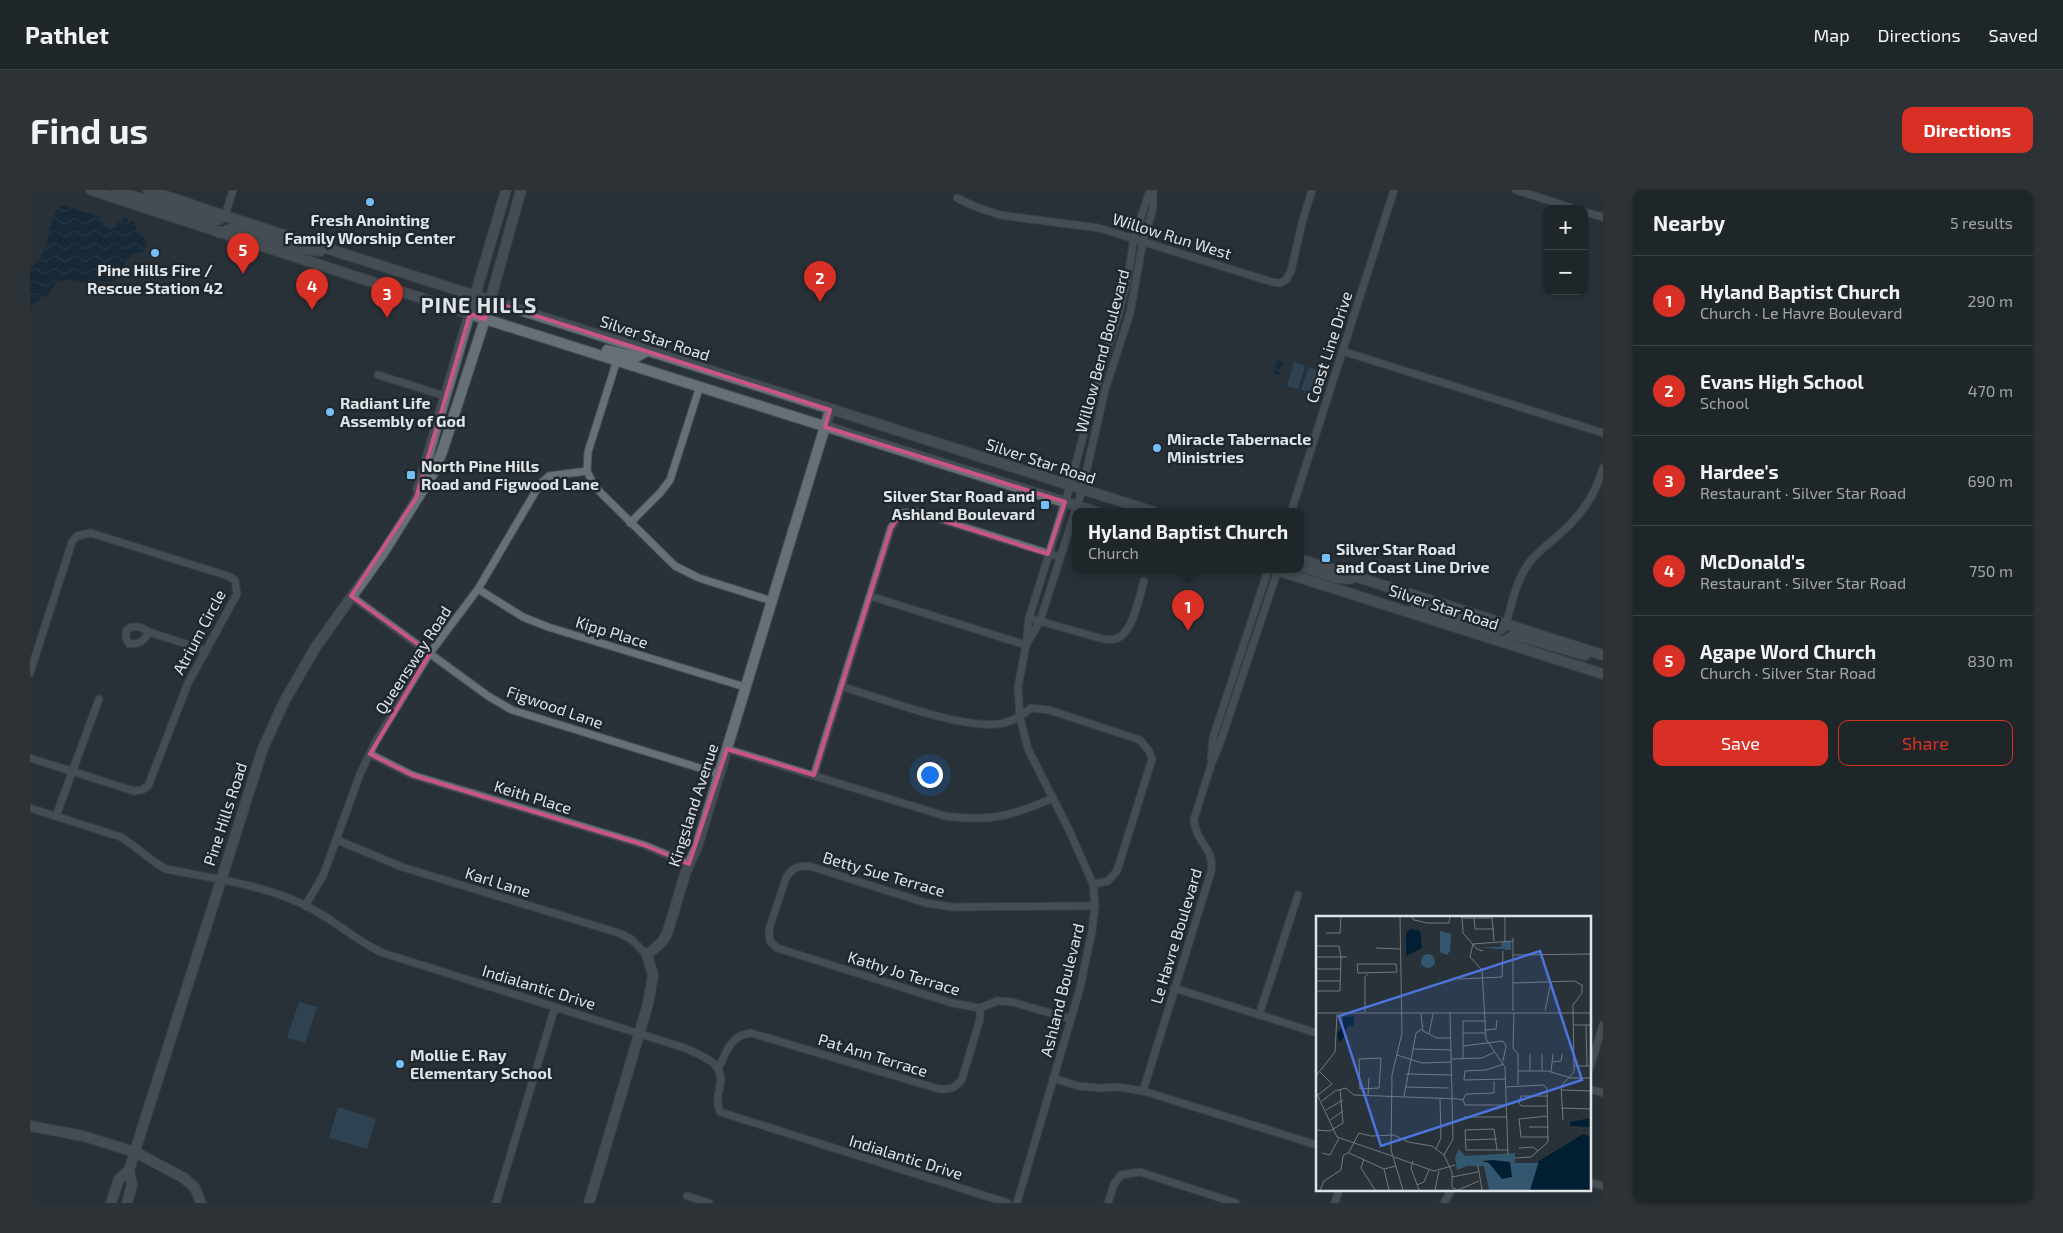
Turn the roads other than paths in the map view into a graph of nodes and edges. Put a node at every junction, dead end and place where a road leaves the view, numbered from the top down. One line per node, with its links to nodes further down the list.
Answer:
1 (90, 190): 11 (main road, Silver Star Road)
2 (148, 190): 15 (main road, Silver Star Road)
3 (233, 190): 15 (street)
4 (506, 190): 21 (main road, Pine Hills Road)
5 (521, 190): 22 (main road, Pine Hills Road)
6 (1150, 190): 18 (street, Willow Bend Boulevard)
7 (1153, 190): 19 (street, Willow Bend Boulevard)
8 (1312, 190): 19 (street, Willow Run West)
9 (1394, 190): 27 (street, Coast Line Drive)
10 (1516, 190): 13 (street)
11 (106, 195): 15 (main road); 17 (main road, Silver Star Road)
12 (957, 198): 18 (street, Willow Run West)
13 (1563, 205)
14 (1588, 213): 16 (street)
15 (225, 216): 20 (main road, Silver Star Road)
16 (1603, 218)
17 (220, 233): 20 (main road); 23 (main road, Silver Star Road)
18 (1134, 238): 19 (street, Willow Run West); 37 (street, Willow Bend Boulevard)
19 (1143, 241): 38 (street, Willow Bend Boulevard)
20 (345, 254): 21 (main road, Silver Star Road)
21 (475, 296): 22 (main road, Silver Star Road); 23 (main road, Pine Hills Road)
22 (490, 301): 24 (main road, Pine Hills Road); 26 (main road, Silver Star Road)
23 (470, 314): 24 (main road, Silver Star Road); 31 (main road, Pine Hills Road)
24 (485, 319): 25 (main road, Silver Star Road); 39 (main road, Pine Hills Road)
25 (535, 334): 26 (main road); 28 (main road, Silver Star Road)
26 (647, 351): 32 (main road, Silver Star Road)
27 (1342, 351): 34 (street); 44 (street, Coast Line Drive)
28 (617, 360): 30 (main road, Silver Star Road); 36 (street)
29 (378, 375): 31 (street)
30 (700, 386): 33 (main road, Silver Star Road); 46 (street)
31 (445, 396): 39 (main road, Pine Hills Road)
32 (830, 410): 33 (main road, Kingsland Avenue); 37 (main road, Silver Star Road)
33 (825, 427): 40 (main road, Silver Star Road); 60 (main road, Kingsland Avenue)
34 (1603, 433)
35 (1603, 468): 63 (street)
36 (587, 471): 46 (street); 56 (street, Queensway Road)
37 (1070, 486): 38 (main road, Silver Star Road); 40 (street, Ashland Boulevard)
38 (1082, 490): 41 (street, Ashland Boulevard); 43 (main road, Silver Star Road)
39 (416, 498): 57 (main road, Pine Hills Road)
40 (1065, 502): 41 (main road, Silver Star Road); 47 (street, Ashland Boulevard)
41 (1077, 506): 42 (main road, Silver Star Road)
42 (1083, 508)
43 (1141, 508)
44 (1292, 508)
45 (1072, 521): 48 (street, Ashland Boulevard)
46 (630, 523): 60 (street)
47 (1048, 554): 48 (street); 58 (street); 61 (street, Ashland Boulevard)
48 (1060, 557): 62 (street, Ashland Boulevard)
49 (1304, 560): 55 (main road, Silver Star Road)
50 (1304, 567): 55 (main road)
51 (1267, 573): 79 (street, Le Havre Boulevard)
52 (1276, 573): 79 (street, Le Havre Boulevard)
53 (1286, 573): 59 (main road, Silver Star Road)
54 (1144, 581): 62 (street)
55 (1370, 581): 63 (main road, Silver Star Road)
56 (478, 589): 68 (street, Queensway Road); 72 (street, Kipp Place)
57 (352, 596): 68 (street, Figwood Lane); 88 (main road, Pine Hills Road)
58 (870, 596): 66 (street); 73 (street)
59 (1362, 597): 63 (main road); 65 (main road, Silver Star Road)
60 (772, 601): 72 (main road, Kingsland Avenue)
61 (1029, 618): 62 (street); 66 (street, Ashland Boulevard)
62 (1040, 621): 66 (street, Ashland Boulevard)
63 (1506, 624): 69 (main road, Silver Star Road)
64 (149, 632): 67 (street)
65 (1503, 642): 69 (main road); 71 (main road, Silver Star Road)
66 (1026, 645): 75 (street, Ashland Boulevard)
67 (205, 650): 70 (street, Atrium Circle); 80 (street, Atrium Circle)
68 (430, 653): 77 (street, Queensway Road); 81 (street, Figwood Lane)
69 (1603, 657)
70 (30, 673)
71 (1603, 674)
72 (745, 687): 76 (main road, Kingsland Avenue)
73 (842, 687): 75 (street); 82 (street)
74 (99, 699): 80 (street)
75 (1020, 718): 83 (street, Ashland Boulevard); 89 (street)
76 (727, 749): 81 (main road, Kingsland Avenue); 82 (street)
77 (370, 754): 86 (street, Queensway Road); 87 (street, Keith Place)
78 (30, 758): 80 (street, Atrium Circle)
79 (1210, 765): 95 (street, Le Havre Boulevard)
80 (73, 772): 85 (street)
81 (719, 774): 87 (main road, Kingsland Avenue)
82 (814, 775): 83 (street)
83 (1053, 798): 89 (street, Ashland Boulevard)
84 (30, 808): 85 (street, Indialantic Drive)
85 (56, 816): 88 (street, Indialantic Drive)
86 (337, 840): 92 (street, Queensway Road); 94 (street, Karl Lane)
87 (690, 864): 94 (main road, Kingsland Avenue)
88 (220, 880): 92 (street, Indialantic Drive); 111 (main road, Pine Hills Road)
89 (1093, 884): 93 (street, Ashland Boulevard)
90 (1298, 895): 98 (street)
91 (778, 902): 93 (street, Betty Sue Terrace); 97 (street, Kathy Jo Terrace)
92 (305, 906): 96 (street, Indialantic Drive)
93 (1095, 906): 99 (street, Ashland Boulevard)
94 (647, 955): 101 (main road)
95 (1174, 988): 98 (street); 107 (street, Le Havre Boulevard)
96 (555, 1007): 101 (street, Indialantic Drive); 121 (street)
97 (980, 1008): 99 (street, Kathy Jo Terrace); 103 (street, Pat Ann Terrace)
98 (1259, 1015): 102 (street)
99 (1071, 1019): 105 (street, Ashland Boulevard)
100 (1603, 1025): 104 (street)
101 (640, 1033): 103 (street, Indialantic Drive); 122 (main road)
102 (1316, 1033)
103 (718, 1067): 124 (street, Indialantic Drive)
104 (1590, 1067)
105 (1053, 1078): 107 (street); 125 (street, Ashland Boulevard)
106 (1590, 1089): 108 (street)
107 (1143, 1090): 110 (street)
108 (1603, 1093)
109 (30, 1126): 111 (main road)
110 (1316, 1145)
111 (135, 1152): 112 (main road, Pine Hills Road); 120 (main road)
112 (129, 1170): 118 (main road, Pine Hills Road); 119 (main road, Pine Hills Road)
113 (1590, 1182): 114 (street)
114 (1603, 1186)
115 (1339, 1190): 128 (street)
116 (1451, 1190): 129 (street)
117 (687, 1196): 123 (street)
118 (111, 1203)
119 (126, 1203)
120 (201, 1203)
121 (496, 1203)
122 (589, 1203)
123 (709, 1203)
124 (1008, 1203)
125 (1017, 1203)
126 (1108, 1203): 127 (street)
127 (1236, 1203)
128 (1335, 1203)
129 (1444, 1203)

